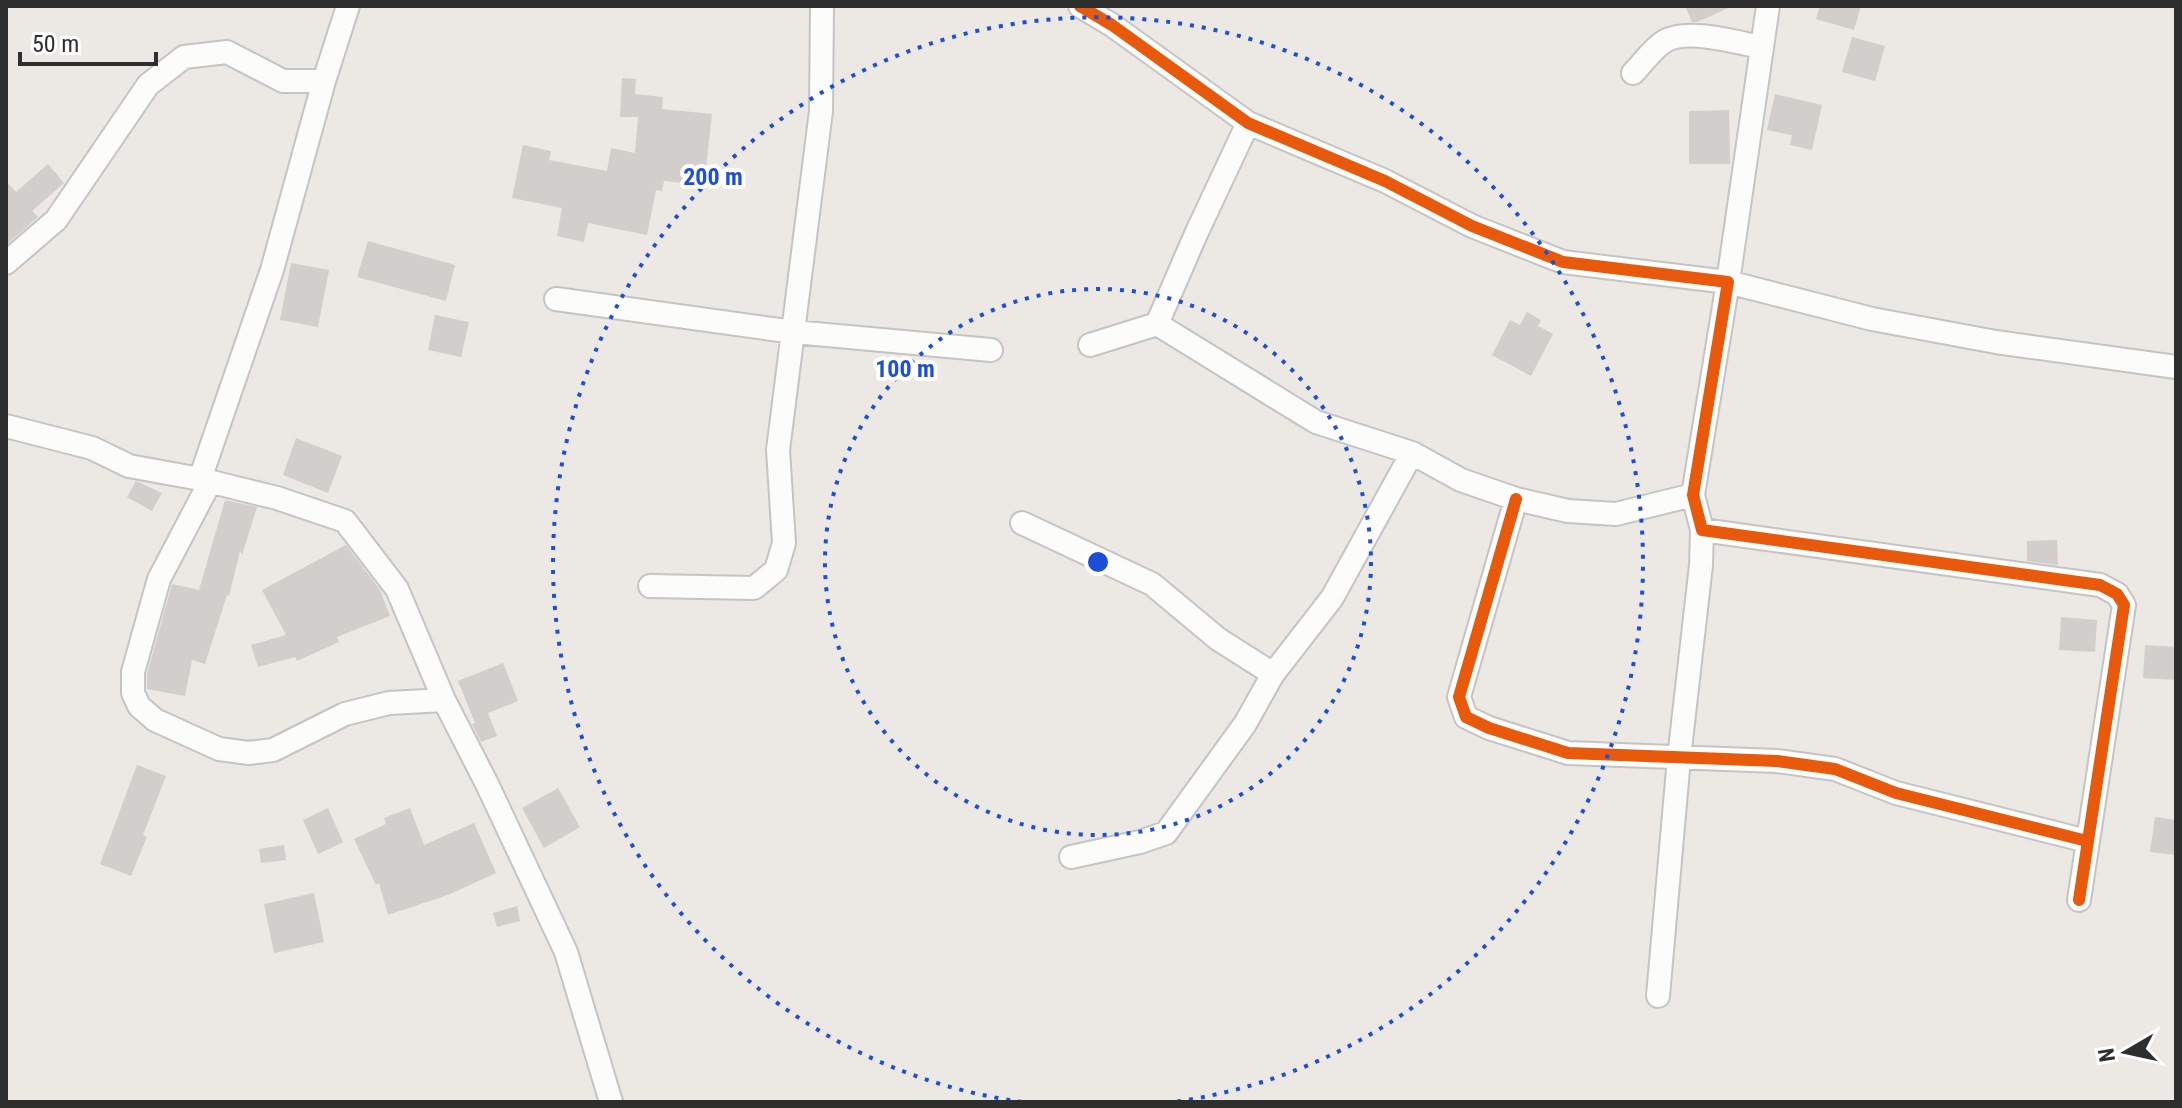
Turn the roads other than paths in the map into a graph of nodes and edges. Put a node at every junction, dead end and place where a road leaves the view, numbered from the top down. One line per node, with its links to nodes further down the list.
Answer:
1 (348, 6): 7 (street)
2 (822, 6): 13 (street)
3 (1080, 6): 8 (street)
4 (1768, 6): 5 (street)
5 (1761, 47): 6 (street); 10 (street)
6 (1633, 73)
7 (324, 81): 9 (street); 19 (street)
8 (1248, 123): 10 (street); 12 (street)
9 (6, 263)
10 (1728, 282): 16 (street); 20 (street)
11 (556, 299): 13 (street)
12 (1157, 324): 14 (street); 18 (street)
13 (794, 332): 15 (street); 24 (street)
14 (1090, 345)
15 (991, 350)
16 (2176, 367)
17 (6, 426): 19 (street)
18 (1412, 453): 21 (street); 25 (street)
19 (205, 480): 26 (street); 26 (street)
20 (1693, 495): 21 (street); 23 (street)
21 (1516, 499): 27 (street)
22 (1022, 523): 25 (street)
23 (1702, 530): 27 (street); 28 (street)
24 (650, 586)
25 (1273, 674): 29 (street)
26 (444, 700): 32 (street)
27 (1679, 758): 28 (street); 31 (street)
28 (2087, 841): 30 (street)
29 (1071, 857)
30 (2079, 900)
31 (1658, 996)
32 (611, 1102)

